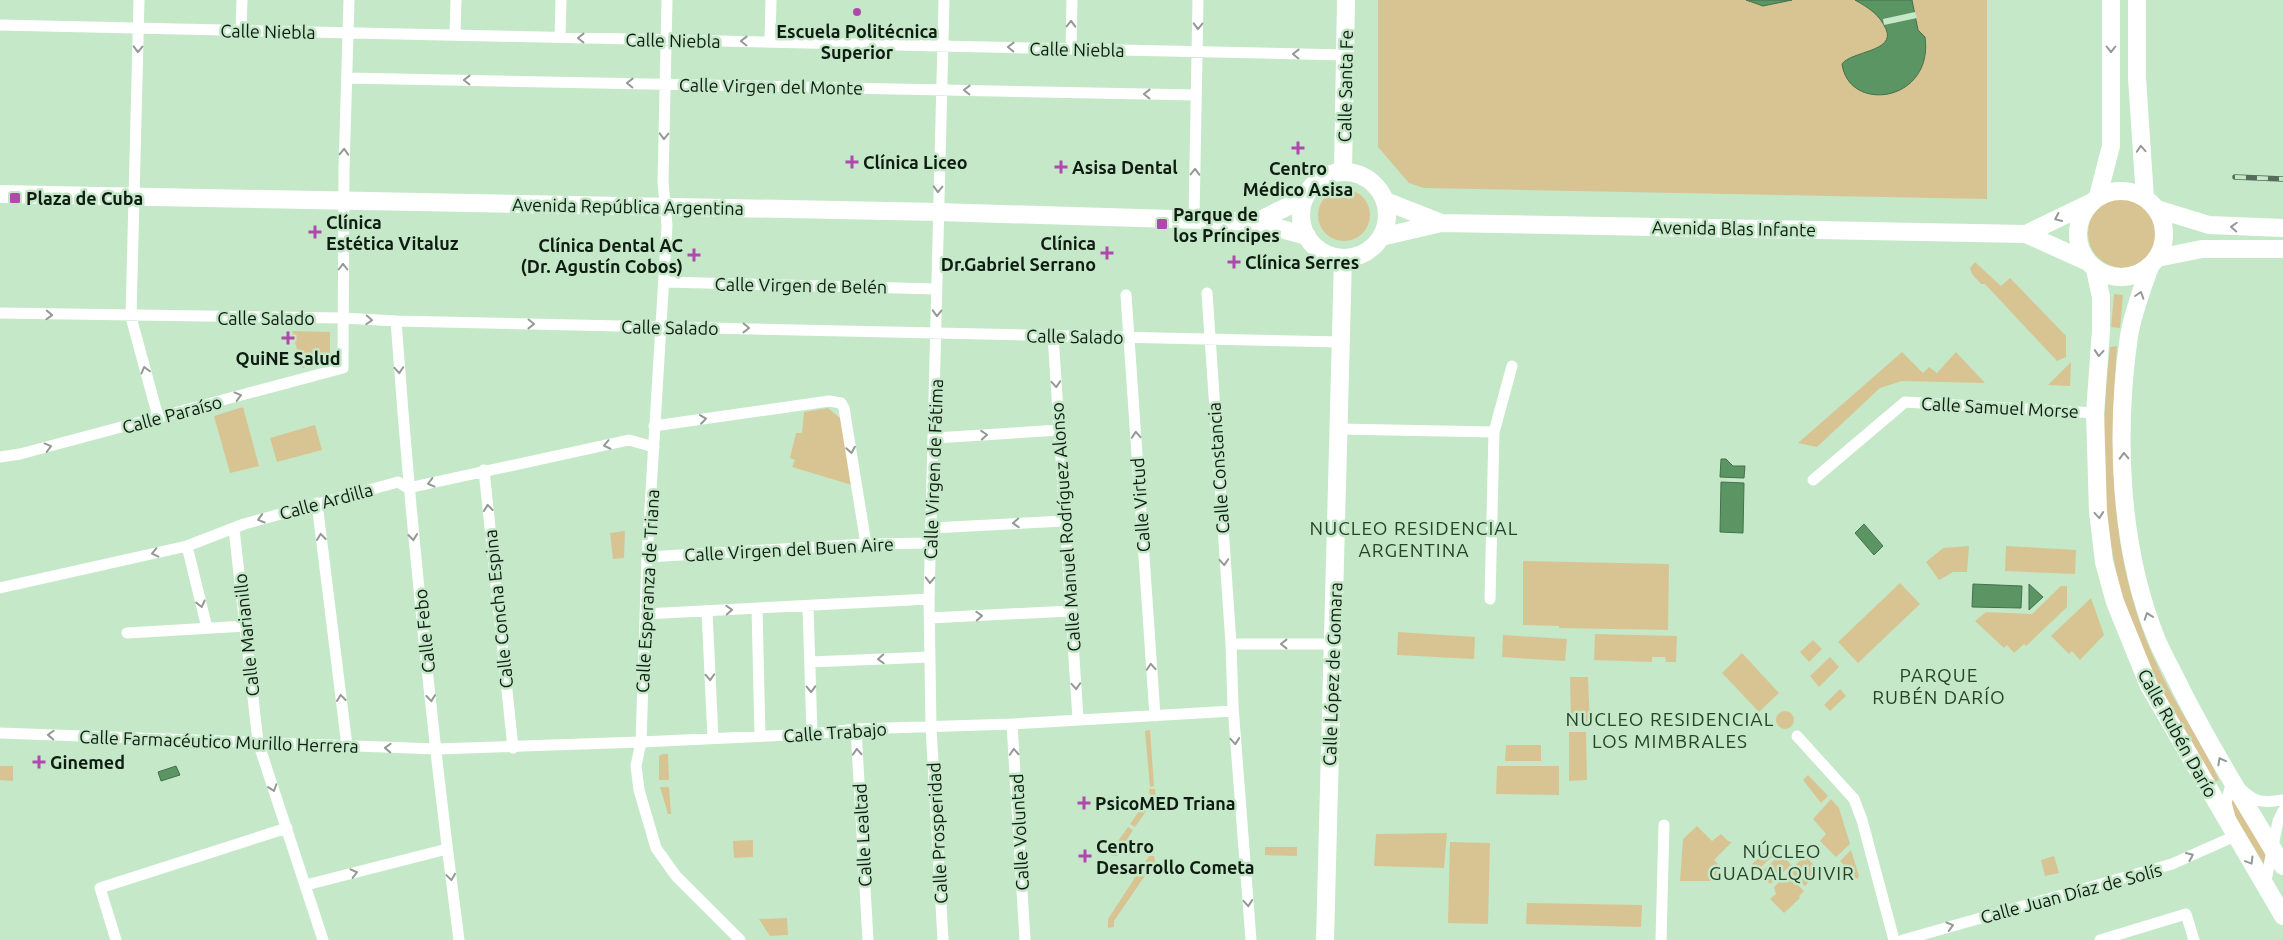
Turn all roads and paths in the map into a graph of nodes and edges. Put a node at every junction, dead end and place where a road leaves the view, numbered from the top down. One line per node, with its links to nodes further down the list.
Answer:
1 (139, 0): 15 (street)
2 (242, 0): 16 (street)
3 (349, 0): 17 (street)
4 (456, 0): 18 (street)
5 (561, 0): 19 (street)
6 (667, 0): 20 (street, Calle Esperanza de Triana)
7 (771, 0): 21 (street)
8 (944, 0): 22 (street, Calle Virgen de Fátima)
9 (1072, 0): 23 (street, one-way to 9)
10 (1198, 0): 24 (street, one-way to 24)
11 (1346, 0): 25 (main road, Calle Santa Fe)
12 (2111, 0): 34 (main road, one-way to 34)
13 (2137, 0): 37 (main road, one-way to 13)
14 (0, 25): 15 (street, Calle Niebla)
15 (138, 28): 16 (street, Calle Niebla); 32 (street, one-way to 32)
16 (241, 30): 17 (street, Calle Niebla)
17 (348, 33): 18 (street, Calle Niebla); 26 (street)
18 (455, 35): 19 (street, Calle Niebla)
19 (560, 37): 20 (street, Calle Niebla, one-way to 19)
20 (666, 40): 21 (street, Calle Niebla, one-way to 20); 27 (street, Calle Esperanza de Triana)
21 (770, 42): 22 (street, Calle Niebla)
22 (942, 46): 23 (street, Calle Niebla, one-way to 22); 28 (street, Calle Virgen de Fátima)
23 (1071, 49): 24 (street, Calle Niebla)
24 (1197, 52): 25 (street, Calle Niebla, one-way to 24); 29 (street)
25 (1345, 55): 30 (main road, Calle Santa Fe)
26 (346, 78): 27 (street, Calle Virgen del Monte, one-way to 26); 35 (street, one-way to 26)
27 (666, 84): 28 (street, Calle Virgen del Monte); 38 (street, Calle Esperanza de Triana, one-way to 38)
28 (941, 90): 29 (street, Calle Virgen del Monte, one-way to 28); 39 (street, Calle Virgen de Fátima, one-way to 39)
29 (1196, 95): 40 (street, one-way to 29)
30 (1343, 172): 33 (main road); 36 (main road)
31 (0, 194): 32 (main road, Avenida República Argentina)
32 (135, 197): 35 (main road, Avenida República Argentina); 56 (street)
33 (1304, 198): 41 (main road, Avenida República Argentina); 45 (main road)
34 (2094, 199): 37 (main road); 44 (main road, one-way to 44); 50 (main road)
35 (344, 201): 38 (main road, Avenida República Argentina); 57 (street, one-way to 35)
36 (1385, 201): 42 (main road, Avenida Blas Infante); 46 (main road)
37 (2151, 204): 43 (main road, one-way to 37); 49 (main road)
38 (666, 207): 39 (main road, Avenida República Argentina); 51 (street, Calle Esperanza de Triana)
39 (938, 212): 40 (main road, Avenida República Argentina); 52 (street, Calle Virgen de Fátima)
40 (1194, 220): 41 (main road, Avenida República Argentina)
41 (1256, 222): 45 (main road, Avenida República Argentina)
42 (1441, 223): 44 (main road, Avenida Blas Infante); 46 (main road, Avenida Blas Infante)
43 (2283, 228)
44 (2026, 234): 50 (main road)
45 (1307, 236): 48 (main road)
46 (1381, 237): 48 (main road)
47 (2283, 249): 49 (main road)
48 (1343, 258): 64 (main road, Calle López de Gomara)
49 (2153, 262): 50 (main road); 118 (main road, Calle Rubén Darío, one-way to 49)
50 (2091, 265): 66 (main road, Calle Rubén Darío, one-way to 66)
51 (664, 282): 52 (street, Calle Virgen de Belén); 59 (street, Calle Esperanza de Triana)
52 (937, 289): 60 (street, Calle Virgen de Fátima, one-way to 60)
53 (1206, 293): 63 (street, Calle Constancia)
54 (1126, 295): 62 (street, Calle Virtud)
55 (0, 313): 56 (street, Calle Salado, one-way to 56)
56 (131, 317): 57 (street, Calle Salado); 67 (street, one-way to 56)
57 (343, 318): 58 (street, Calle Salado, one-way to 58); 67 (street, Calle Paraíso, one-way to 57)
58 (396, 321): 59 (street, Calle Salado, one-way to 59); 77 (street, Calle Febo, one-way to 77)
59 (662, 326): 60 (street, Calle Salado, one-way to 60); 68 (street, Calle Esperanza de Triana)
60 (936, 333): 61 (street, Calle Salado); 72 (street, Calle Virgen de Fátima)
61 (1053, 335): 62 (street, Calle Salado); 70 (street, Calle Manuel Rodríguez Alonso, one-way to 70)
62 (1129, 337): 63 (street, Calle Salado); 103 (street, Calle Virtud, one-way to 62)
63 (1208, 338): 64 (street, Calle Salado); 98 (street, Calle Constancia, one-way to 98)
64 (1341, 342): 69 (main road, Calle López de Gomara)
65 (1512, 366): 71 (street)
66 (2095, 413): 76 (street, Calle Samuel Morse); 123 (main road, Calle Rubén Darío, one-way to 123)
67 (158, 417): 74 (street, Calle Paraíso, one-way to 67)
68 (654, 426): 73 (street, Calle Esperanza de Triana); 83 (street, one-way to 83)
69 (1338, 428): 71 (street); 99 (main road, Calle López de Gomara)
70 (1059, 430): 72 (street, one-way to 70); 79 (street, Calle Manuel Rodríguez Alonso)
71 (1494, 432): 87 (street)
72 (935, 438): 80 (street, Calle Virgen de Fátima)
73 (654, 447): 75 (street, Calle Ardilla, one-way to 75); 85 (street, Calle Esperanza de Triana)
74 (0, 457)
75 (484, 470): 77 (street, Calle Ardilla, one-way to 77); 116 (street, Calle Concha Espina, one-way to 75)
76 (1813, 480)
77 (408, 488): 78 (street, Calle Ardilla); 117 (street, Calle Febo, one-way to 117)
78 (317, 503): 81 (street, Calle Ardilla, one-way to 81); 115 (street, one-way to 78)
79 (1064, 521): 80 (street, one-way to 80); 92 (street, Calle Manuel Rodríguez Alonso)
80 (932, 528): 82 (street, Calle Virgen de Fátima)
81 (234, 529): 84 (street, Calle Ardilla); 95 (street, Calle Marianillo)
82 (930, 543): 83 (street, Calle Virgen del Buen Aire); 88 (street, Calle Virgen de Fátima, one-way to 88)
83 (866, 544): 85 (street, Calle Virgen del Buen Aire)
84 (187, 546): 86 (street, Calle Ardilla, one-way to 86); 96 (street, one-way to 96)
85 (647, 557): 93 (street, Calle Esperanza de Triana)
86 (0, 588)
87 (1490, 599)
88 (929, 600): 89 (street); 94 (street, Calle Virgen de Fátima)
89 (808, 606): 90 (street); 101 (street)
90 (757, 608): 91 (street, one-way to 90); 110 (street)
91 (707, 611): 93 (street); 112 (street, one-way to 112)
92 (1070, 611): 94 (street, one-way to 92); 104 (street, Calle Manuel Rodríguez Alonso, one-way to 104)
93 (645, 614): 114 (street, Calle Esperanza de Triana)
94 (930, 618): 100 (street, Calle Virgen de Fátima)
95 (246, 626): 96 (street); 113 (street, Calle Marianillo)
96 (207, 628): 97 (street)
97 (126, 633)
98 (1231, 644): 99 (street, one-way to 98); 102 (street, Calle Constancia)
99 (1333, 644): 139 (main road, Calle López de Gomara)
100 (930, 657): 101 (street, one-way to 101); 106 (street, Calle Virgen de Fátima)
101 (810, 662): 109 (street, one-way to 109)
102 (1233, 711): 103 (street, Calle Trabajo); 138 (street, Calle Constancia, one-way to 138)
103 (1155, 716): 104 (street, Calle Trabajo)
104 (1078, 720): 105 (street, Calle Trabajo)
105 (1012, 724): 106 (street, Calle Trabajo); 137 (street, Calle Voluntad, one-way to 105)
106 (931, 727): 107 (street, Calle Trabajo); 136 (street, Calle Prosperidad)
107 (856, 729): 109 (street, Calle Trabajo); 135 (street, Calle Lealtad, one-way to 107)
108 (0, 734): 113 (street, Calle Farmacéutico Murillo Herrera, one-way to 108)
109 (812, 734): 110 (street, Calle Trabajo)
110 (760, 736): 112 (street, Calle Trabajo)
111 (1797, 736): 141 (street)
112 (713, 739): 114 (street, Calle Trabajo)
113 (258, 742): 115 (street, Calle Farmacéutico Murillo Herrera); 122 (street, Calle Marianillo, one-way to 122)
114 (641, 742): 116 (street, Calle Trabajo); 134 (street, Calle Esperanza de Triana)
115 (347, 746): 117 (street, Calle Farmacéutico Murillo Herrera, one-way to 115)
116 (512, 748): 117 (street, Calle Trabajo)
117 (437, 749): 124 (street, Calle Febo)
118 (2232, 781): 119 (street); 123 (street); 125 (main road, Calle Rubén Darío)
119 (2283, 800)
120 (2283, 811): 125 (street)
121 (1664, 825): 140 (street)
122 (287, 828): 127 (street, Calle Marianillo); 131 (street)
123 (2235, 836): 128 (main road, Calle Rubén Darío, one-way to 128); 142 (street, Calle Juan Díaz de Solís, one-way to 123)
124 (447, 848): 127 (street, one-way to 124); 133 (street, Calle Febo, one-way to 133)
125 (2272, 848): 126 (main road, Calle Rubén Darío); 128 (street)
126 (2283, 866)
127 (306, 885): 132 (street, Calle Marianillo)
128 (2265, 886): 129 (main road, Calle Rubén Darío)
129 (2283, 916)
130 (2129, 936): 143 (street); 144 (street)
131 (116, 940)
132 (323, 940)
133 (460, 940)
134 (740, 940)
135 (868, 940)
136 (943, 940)
137 (1025, 940)
138 (1251, 940)
139 (1325, 940)
140 (1661, 940)
141 (1894, 940)
142 (1903, 940)
143 (2100, 940)
144 (2194, 940)

